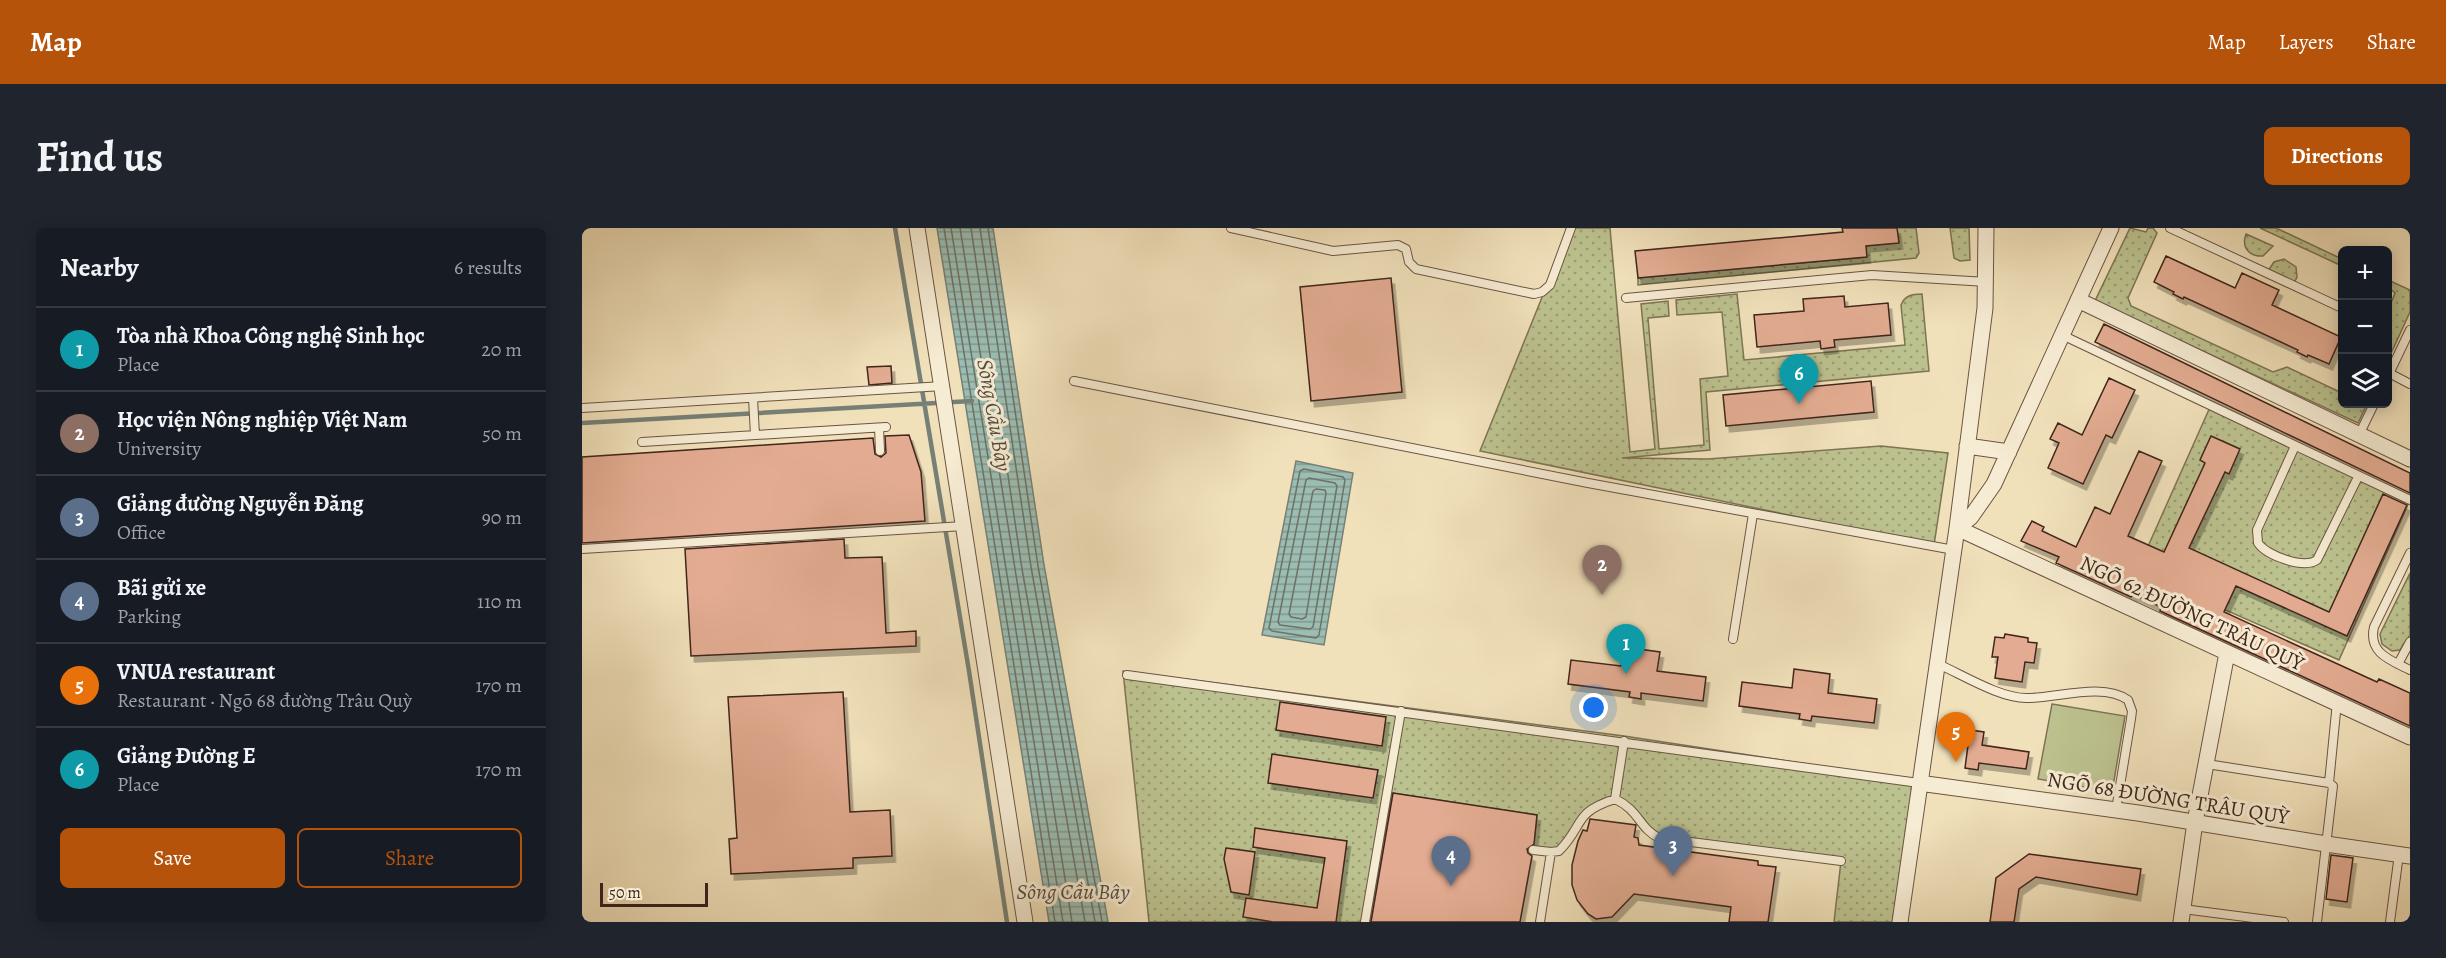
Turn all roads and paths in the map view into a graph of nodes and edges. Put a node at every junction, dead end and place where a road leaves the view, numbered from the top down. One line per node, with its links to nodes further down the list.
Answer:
1 (917, 228): 17 (street)
2 (1231, 228): 3 (lane)
3 (1571, 228)
4 (1986, 228): 7 (street)
5 (2111, 228): 9 (street)
6 (2170, 228): 10 (lane)
7 (1987, 282): 8 (lane); 24 (street)
8 (1626, 298)
9 (2078, 300): 12 (street); 22 (street)
10 (2338, 306)
11 (2410, 330): 13 (lane)
12 (2062, 334): 25 (lane); 27 (street)
13 (2392, 367)
14 (2392, 377): 16 (lane)
15 (1074, 381): 31 (lane)
16 (2410, 384)
17 (939, 386): 18 (lane); 32 (street)
18 (753, 401): 19 (lane); 21 (lane)
19 (582, 408)
20 (2372, 408): 22 (lane)
21 (755, 435): 23 (lane); 26 (lane)
22 (2359, 435): 28 (street)
23 (642, 442)
24 (1967, 446): 27 (street); 33 (street)
25 (2295, 446): 29 (lane); 29 (lane)
26 (880, 451)
27 (2009, 452): 33 (street)
28 (2409, 456)
29 (2358, 477): 30 (lane)
30 (2410, 500)
31 (1753, 514): 35 (lane); 37 (lane)
32 (960, 526): 34 (lane); 60 (street)
33 (1957, 528): 35 (street); 39 (street, NGÕ 62 ĐƯỜNG TRÂU QUỲ)
34 (582, 549)
35 (1954, 550): 40 (street)
36 (2410, 553): 41 (lane)
37 (1733, 639)
38 (2410, 642): 41 (lane)
39 (2227, 653): 44 (street, NGÕ 62 ĐƯỜNG TRÂU QUỲ); 48 (street)
40 (1938, 664): 49 (street); 52 (lane)
41 (2398, 664): 42 (lane)
42 (2410, 669)
43 (1127, 675): 45 (lane)
44 (2337, 702): 46 (street, NGÕ 62 ĐƯỜNG TRÂU QUỲ); 50 (lane)
45 (1401, 711): 47 (lane); 61 (lane)
46 (2410, 737)
47 (1624, 741): 49 (lane); 51 (lane)
48 (2207, 764): 50 (lane); 53 (street)
49 (1919, 783): 52 (street, NGÕ 68 ĐƯỜNG TRÂU QUỲ); 63 (street)
50 (2329, 783): 54 (lane)
51 (1615, 799): 56 (lane); 58 (lane)
52 (2116, 810): 53 (street, NGÕ 68 ĐƯỜNG TRÂU QUỲ)
53 (2195, 822): 54 (street, NGÕ 68 ĐƯỜNG TRÂU QUỲ); 59 (street)
54 (2326, 844): 57 (street, NGÕ 68 ĐƯỜNG TRÂU QUỲ); 65 (lane)
55 (1533, 850): 56 (lane)
56 (1551, 852): 62 (lane)
57 (2405, 855): 66 (lane)
58 (1841, 861)
59 (2182, 916): 64 (lane)
60 (1026, 922)
61 (1365, 922)
62 (1540, 922)
63 (1900, 922)
64 (2284, 922)
65 (2317, 922)
66 (2390, 922)

